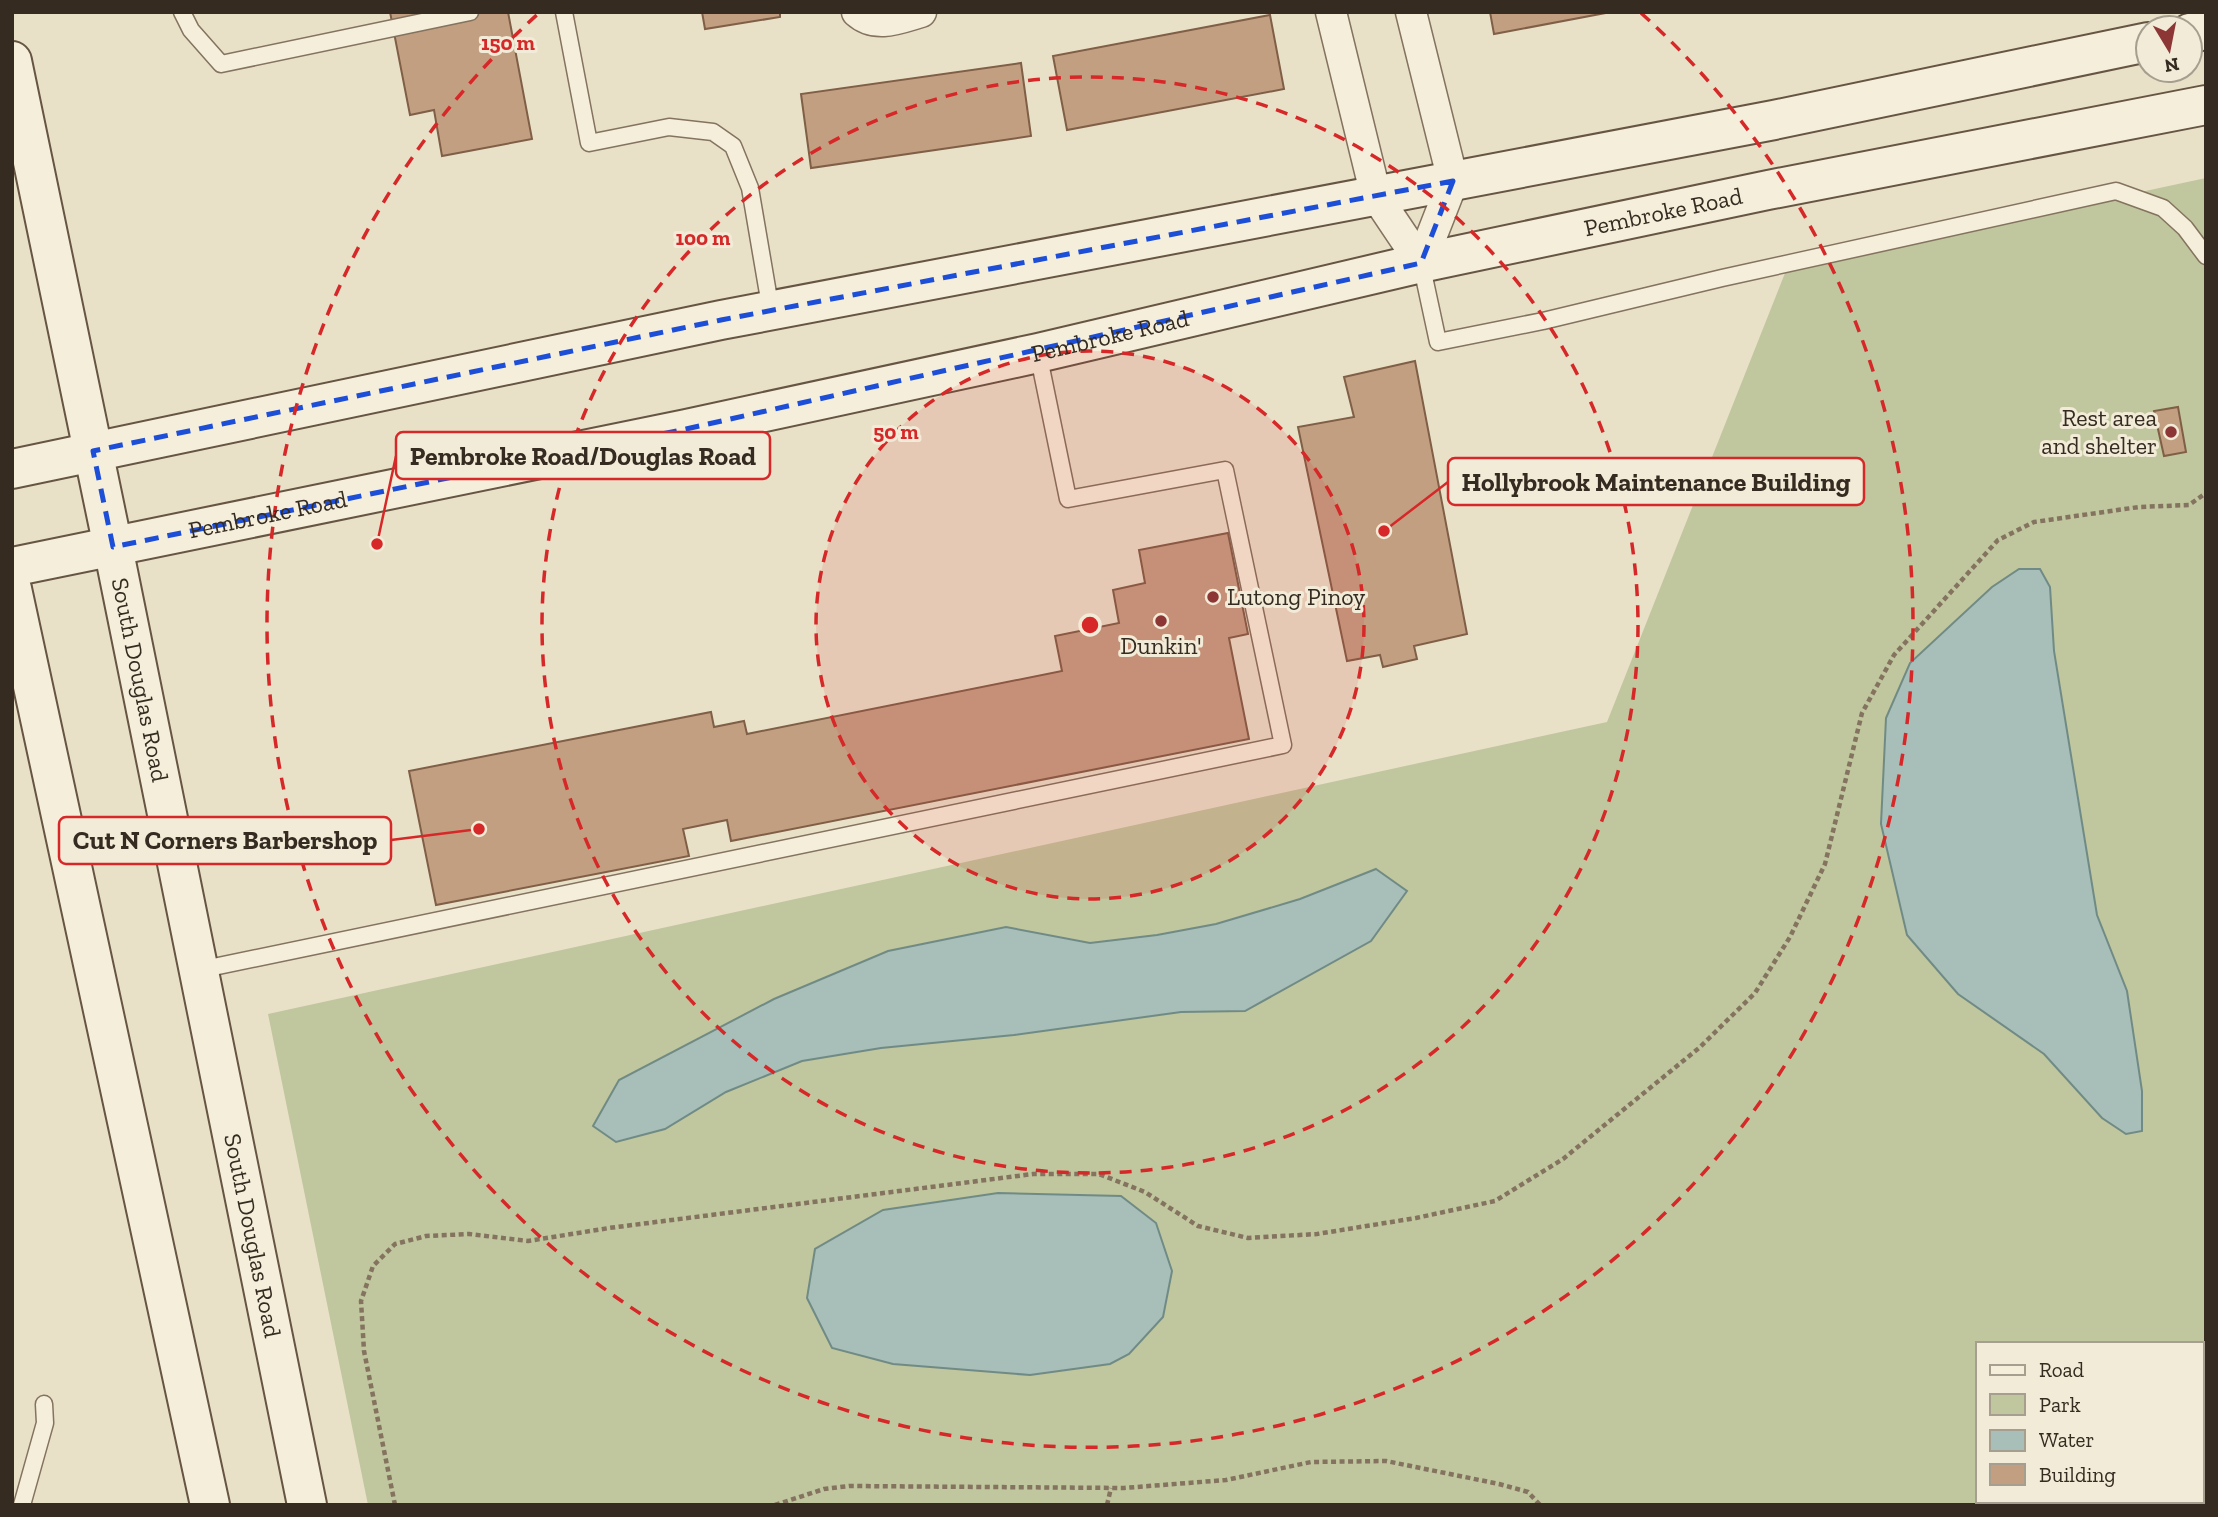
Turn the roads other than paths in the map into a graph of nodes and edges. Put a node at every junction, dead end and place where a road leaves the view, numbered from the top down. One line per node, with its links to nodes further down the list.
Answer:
1 (182, 12): 2 (lane)
2 (470, 12)
3 (564, 12): 15 (lane)
4 (857, 12): 5 (street)
5 (922, 12)
6 (1331, 12): 12 (street)
7 (1410, 12): 11 (street)
8 (2134, 45): 11 (main road)
9 (12, 61): 17 (main road, South Douglas Road)
10 (2206, 105): 14 (main road, Pembroke Road)
11 (1453, 181): 12 (main road); 14 (street)
12 (1376, 196): 14 (street); 15 (main road)
13 (2206, 256): 14 (lane)
14 (1421, 262): 16 (main road, Pembroke Road)
15 (771, 310): 17 (main road)
16 (1038, 353): 19 (main road, Pembroke Road); 22 (lane)
17 (93, 451): 18 (main road); 19 (main road, South Douglas Road)
18 (12, 469)
19 (113, 547): 20 (main road, Pembroke Road); 22 (main road, South Douglas Road)
20 (12, 567)
21 (12, 589): 25 (main road)
22 (199, 970): 26 (main road, South Douglas Road)
23 (44, 1404): 24 (lane)
24 (22, 1505)
25 (210, 1505)
26 (307, 1505)

